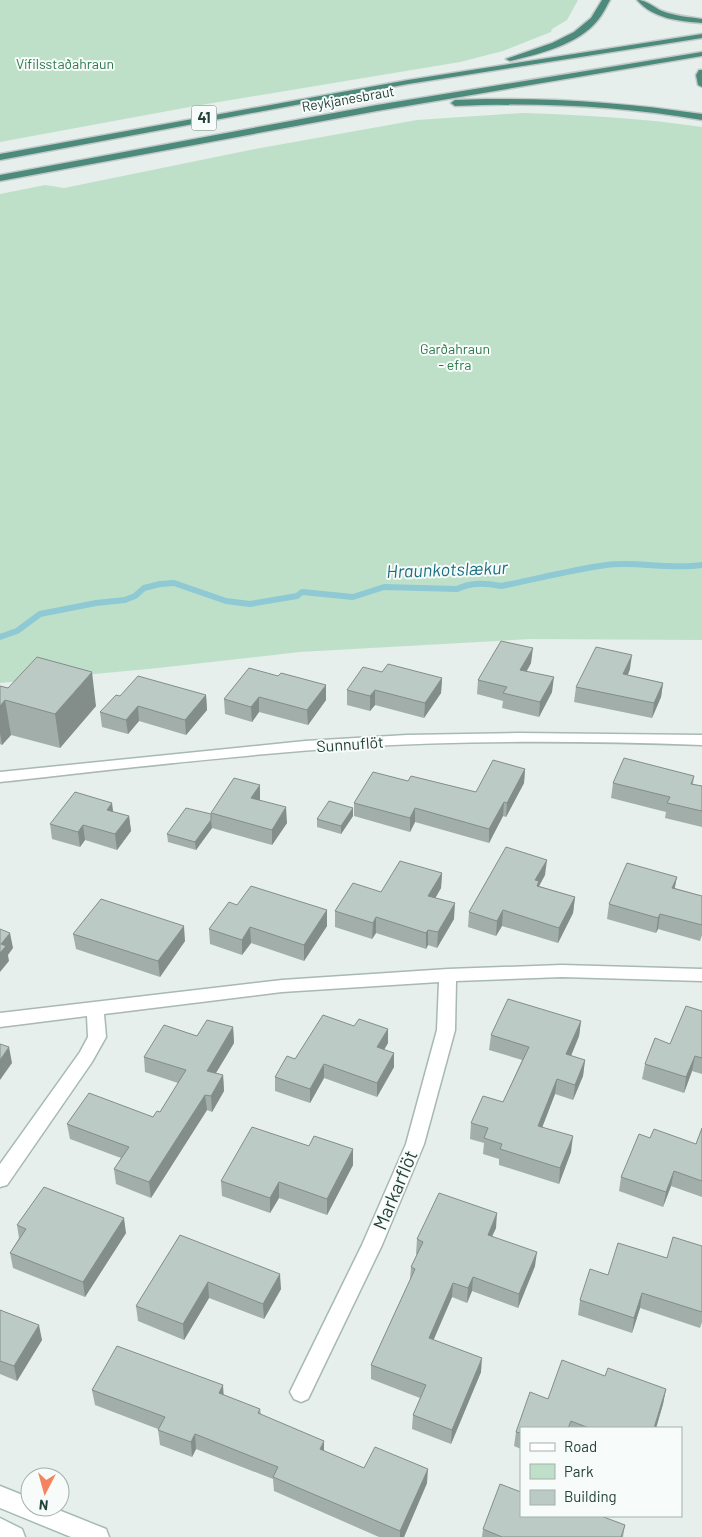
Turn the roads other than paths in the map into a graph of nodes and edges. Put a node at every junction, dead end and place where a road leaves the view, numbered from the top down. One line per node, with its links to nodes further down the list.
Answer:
1 (606, 0): 7 (highway)
2 (641, 0): 3 (highway)
3 (702, 21)
4 (702, 36): 7 (highway, Reykjanesbraut / 41)
5 (702, 54): 9 (highway, Reykjanesbraut / 41)
6 (702, 72): 8 (highway)
7 (408, 82): 11 (highway, Reykjanesbraut / 41)
8 (702, 85)
9 (377, 108): 10 (highway); 12 (highway, Reykjanesbraut / 41)
10 (702, 117)
11 (0, 157)
12 (0, 178)
13 (702, 740): 14 (street, Sunnuflöt)
14 (0, 777)
15 (448, 975): 16 (street); 17 (street); 20 (street, Markarflöt)
16 (702, 975)
17 (95, 1009): 18 (street); 19 (street)
18 (0, 1020)
19 (0, 1178)
20 (301, 1392)
21 (0, 1497): 24 (street)
22 (0, 1529): 23 (street)
23 (14, 1537)
24 (98, 1537)

